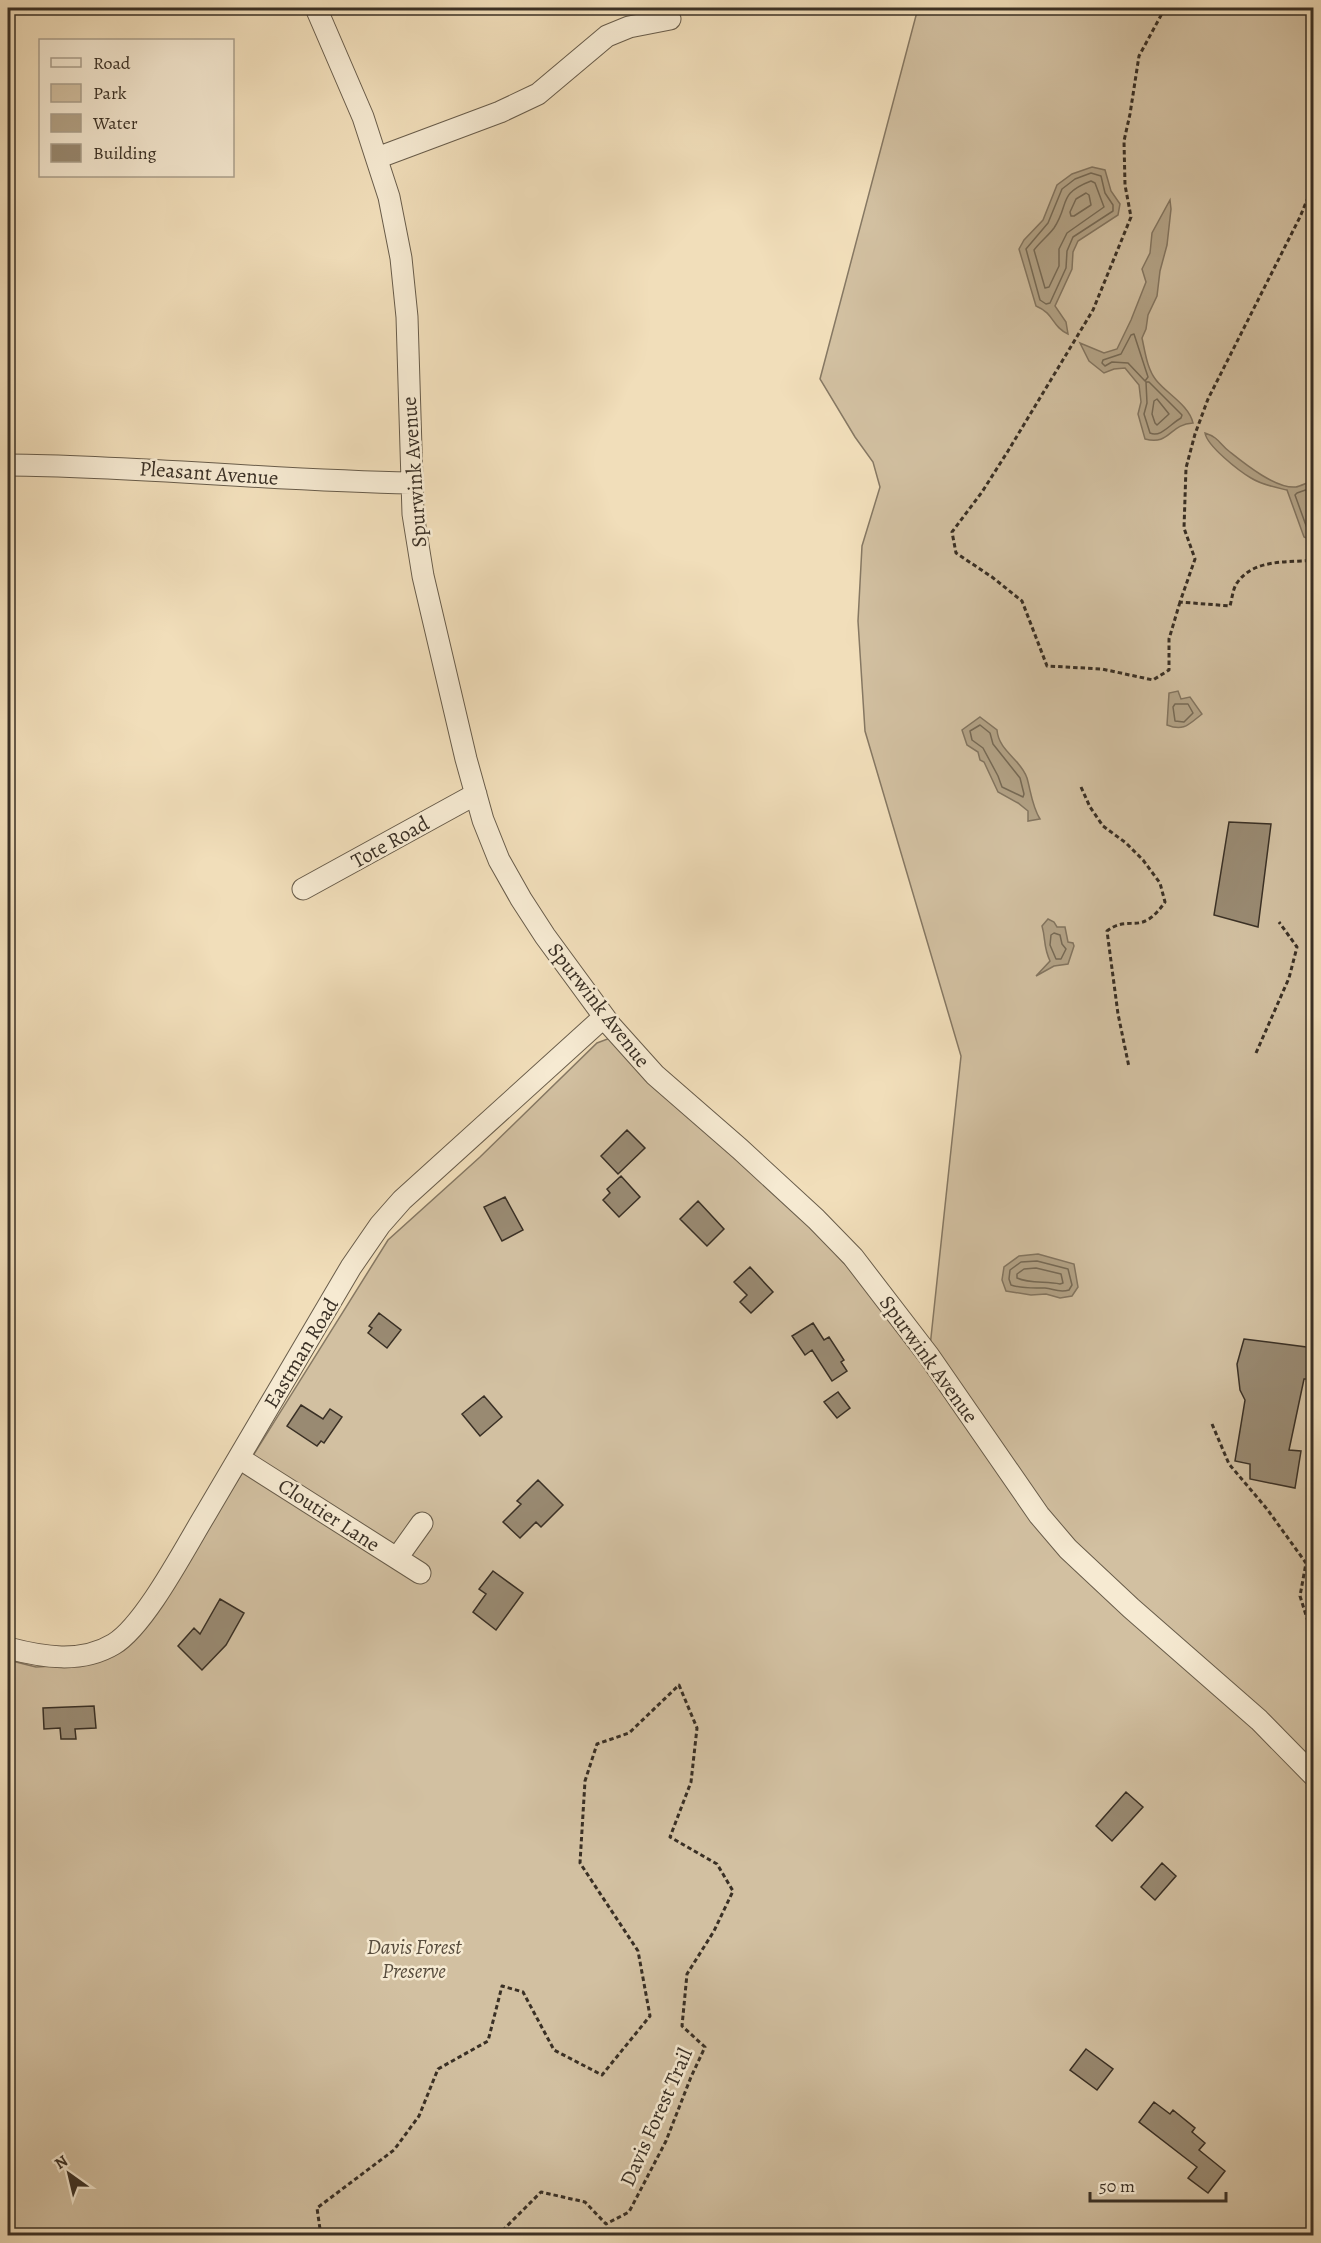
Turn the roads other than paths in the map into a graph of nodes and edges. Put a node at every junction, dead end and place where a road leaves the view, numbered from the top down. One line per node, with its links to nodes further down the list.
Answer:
1 (316, 8): 3 (street, Spurwink Avenue)
2 (670, 19): 3 (street)
3 (377, 158): 5 (street, Spurwink Avenue)
4 (8, 465): 5 (street, Pleasant Avenue)
5 (411, 483): 6 (street, Spurwink Avenue)
6 (476, 794): 7 (street, Tote Road); 8 (street, Spurwink Avenue)
7 (303, 889)
8 (604, 1017): 9 (street, Eastman Road); 14 (street, Spurwink Avenue)
9 (239, 1458): 11 (street, Cloutier Lane); 13 (street, Eastman Road)
10 (422, 1523): 11 (street)
11 (397, 1558): 12 (street, Cloutier Lane)
12 (420, 1573)
13 (8, 1648)
14 (1314, 1776)

